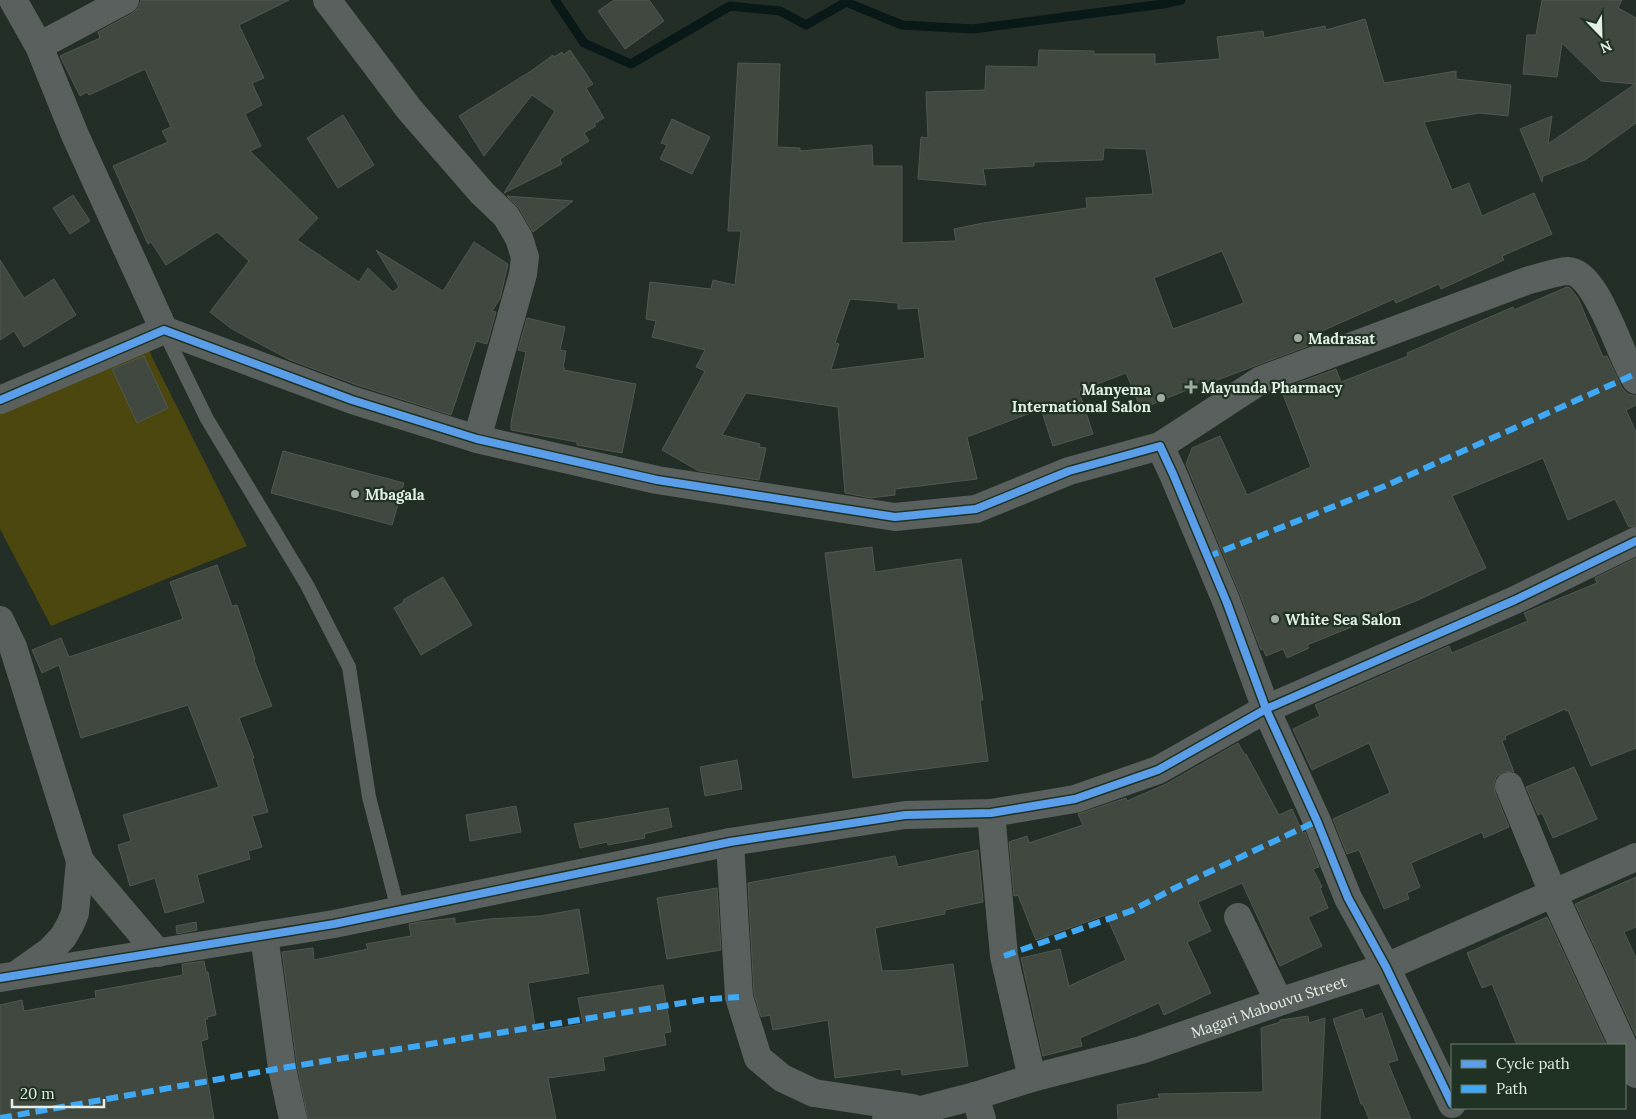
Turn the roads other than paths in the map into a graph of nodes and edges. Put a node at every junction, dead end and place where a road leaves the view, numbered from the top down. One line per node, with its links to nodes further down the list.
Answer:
1 (12, 0): 4 (street)
2 (125, 0): 4 (street)
3 (327, 0): 8 (street)
4 (39, 46): 5 (street)
5 (164, 330): 7 (street); 8 (street); 19 (lane)
6 (1636, 380): 9 (street)
7 (0, 400)
8 (477, 439): 9 (street)
9 (1160, 446): 12 (street)
10 (1636, 541): 12 (street)
11 (0, 620): 17 (street)
12 (1266, 709): 14 (street); 23 (street)
13 (1509, 786): 18 (street)
14 (991, 813): 15 (street); 29 (street)
15 (730, 842): 19 (street); 32 (street)
16 (1636, 857): 18 (street, Magari Mabouvu Street)
17 (80, 861): 22 (street); 24 (street)
18 (1553, 893): 23 (street, Magari Mabouvu Street); 26 (street)
19 (398, 910): 21 (street)
20 (1238, 917): 25 (street)
21 (264, 935): 22 (street); 33 (street)
22 (158, 953): 24 (street)
23 (1386, 967): 25 (street, Magari Mabouvu Street); 30 (street)
24 (7, 977)
25 (1279, 1002): 29 (street, Magari Mabouvu Street)
26 (1623, 1044)
27 (1626, 1052): 28 (street)
28 (1636, 1074)
29 (1032, 1078): 31 (street, Magari Mabouvu Street)
30 (1451, 1102)
31 (978, 1107): 32 (street, Magari Mabouvu Street)
32 (924, 1110): 34 (street, Magari Mabouvu Street)
33 (293, 1119)
34 (886, 1119)

